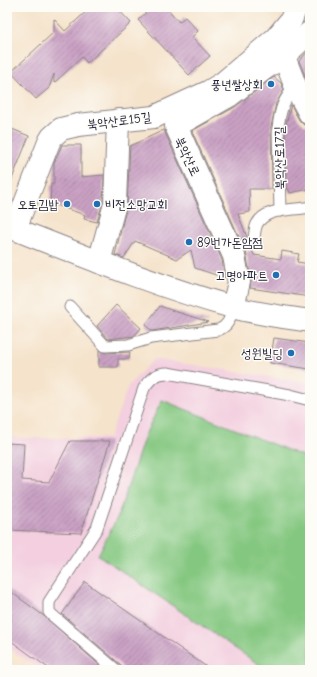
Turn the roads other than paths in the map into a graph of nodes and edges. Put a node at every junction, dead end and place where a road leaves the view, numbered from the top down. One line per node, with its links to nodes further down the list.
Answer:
1 (296, 7): 3 (street, 북악산로15길)
2 (310, 32): 3 (street, 북악산로15길)
3 (280, 47): 4 (street); 6 (street, 북악산로15길); 10 (street, 북악산로)
4 (296, 86): 5 (street); 8 (lane, 북악산로17길)
5 (310, 114)
6 (118, 120): 9 (street, 북악산로15길); 11 (street)
7 (310, 207): 8 (lane)
8 (280, 211): 10 (lane)
9 (11, 228): 11 (street)
10 (231, 249): 13 (street, 북악산로)
11 (99, 262): 13 (street)
12 (70, 307): 13 (lane, 북악산로)
13 (233, 307): 14 (street)
14 (310, 321)
15 (310, 400): 16 (lane)
16 (116, 670)

